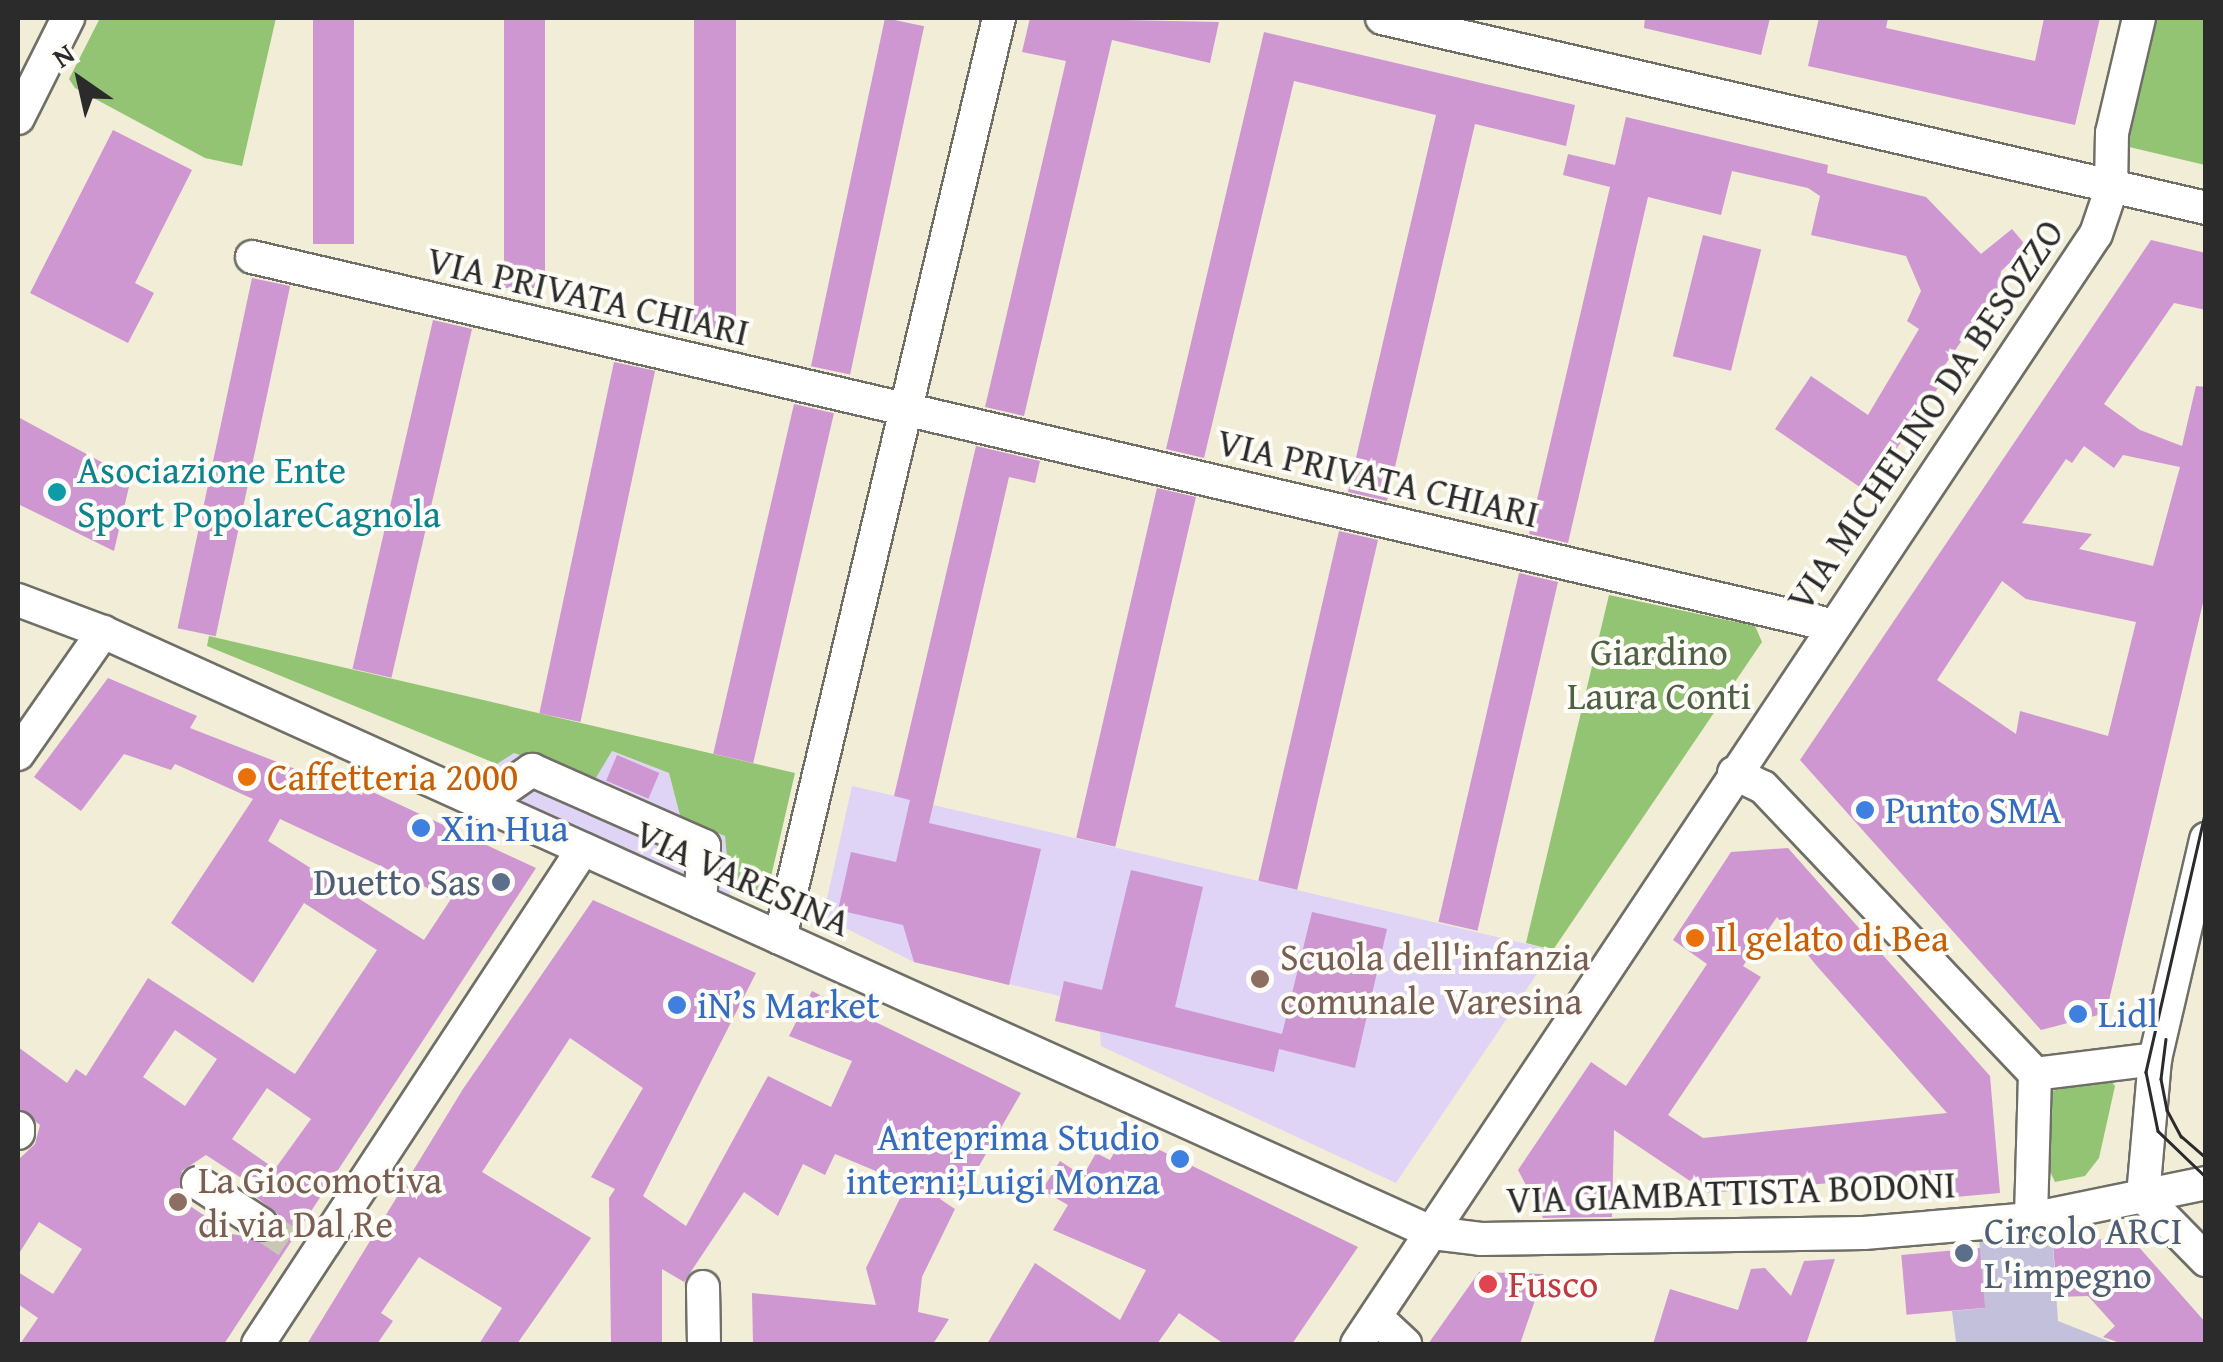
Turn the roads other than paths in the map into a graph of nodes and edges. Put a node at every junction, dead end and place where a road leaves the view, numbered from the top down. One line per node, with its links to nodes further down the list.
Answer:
1 (68, 18): 5 (street)
2 (998, 18): 9 (street)
3 (1382, 18): 6 (street)
4 (2139, 18): 6 (street, VIA MICHELINO DA BESOZZO)
5 (18, 118)
6 (2111, 190): 7 (street); 11 (street, VIA MICHELINO DA BESOZZO)
7 (2206, 208)
8 (252, 257): 9 (street, VIA PRIVATA CHIARI)
9 (906, 412): 11 (street, VIA PRIVATA CHIARI); 19 (street)
10 (18, 600): 12 (street, VIA VARESINA)
11 (1831, 625): 14 (street, VIA MICHELINO DA BESOZZO)
12 (103, 632): 13 (street); 15 (street, VIA VARESINA)
13 (18, 754)
14 (1734, 773): 21 (street); 27 (street, VIA MICHELINO DA BESOZZO)
15 (483, 804): 17 (street, VIA VARESINA); 18 (street)
16 (2206, 838): 20 (street)
17 (582, 849): 18 (street, VIA VARESINA); 31 (street)
18 (700, 902): 19 (street, VIA VARESINA)
19 (784, 928): 27 (street, VIA VARESINA)
20 (2155, 1060): 21 (street); 24 (street)
21 (2035, 1074): 25 (street)
22 (2206, 1182): 24 (street, VIA GIAMBATTISTA BODONI)
23 (198, 1184): 26 (street)
24 (2143, 1196): 25 (street, VIA GIAMBATTISTA BODONI); 28 (street)
25 (2031, 1219): 27 (street, VIA GIAMBATTISTA BODONI)
26 (261, 1224)
27 (1433, 1233): 30 (street, VIA MICHELINO DA BESOZZO)
28 (2206, 1260)
29 (703, 1287): 32 (street)
30 (1376, 1318): 33 (street, VIA MICHELINO DA BESOZZO); 34 (street)
31 (258, 1344)
32 (704, 1344)
33 (1357, 1344)
34 (1405, 1344)

